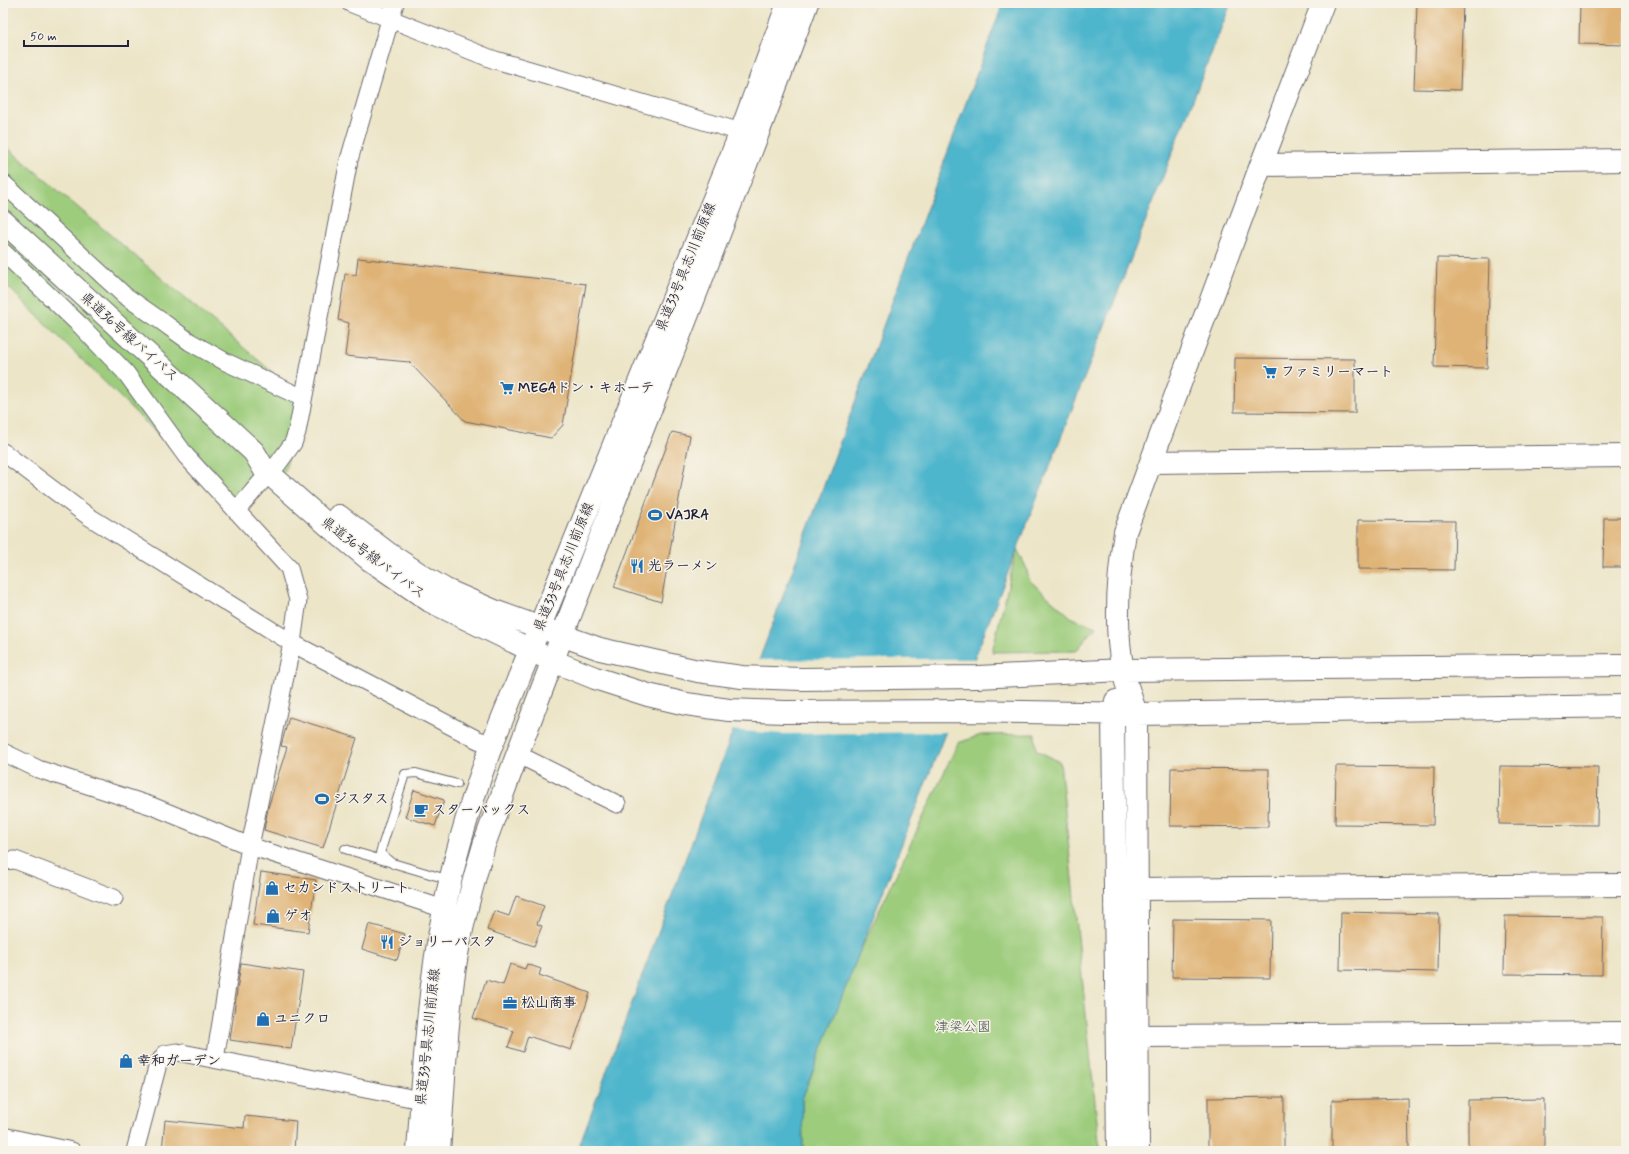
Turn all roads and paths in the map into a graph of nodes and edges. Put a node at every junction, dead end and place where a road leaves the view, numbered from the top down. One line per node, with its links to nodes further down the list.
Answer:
1 (350, 3): 6 (street)
2 (395, 3): 6 (street)
3 (788, 3): 7 (street, 県道33号具志川前原線)
4 (807, 3): 20 (street, 県道33号具志川前原線)
5 (1323, 3): 9 (street)
6 (389, 19): 7 (street); 13 (street)
7 (741, 132): 19 (street, 県道33号具志川前原線)
8 (1626, 160): 9 (street)
9 (1261, 165): 16 (street)
10 (3, 182): 13 (street)
11 (3, 221): 17 (street, 県道36号線バイパス)
12 (3, 252): 18 (street)
13 (303, 398): 17 (street)
14 (3, 452): 21 (street)
15 (1626, 456): 16 (street)
16 (1151, 462): 25 (street)
17 (268, 463): 18 (street); 19 (street, 県道36号線バイパス); 22 (street, 県道36号線バイパス)
18 (236, 511): 21 (street)
19 (539, 628): 20 (street, 県道36号線バイパス); 22 (street, 県道33号具志川前原線)
20 (562, 637): 23 (street, 県道33号具志川前原線); 25 (street, 県道36号線バイパス)
21 (292, 643): 29 (street); 34 (street)
22 (530, 652): 23 (street, 県道36号線バイパス); 29 (street, 県道33号具志川前原線)
23 (553, 661): 27 (street, 県道36号線バイパス); 31 (street, 県道33号具志川前原線)
24 (1626, 665): 25 (street, 県道36号線バイパス)
25 (1123, 670): 27 (street); 28 (street)
26 (1626, 706): 28 (street, 県道36号線バイパス)
27 (1113, 714): 28 (street, 県道36号線バイパス); 52 (street)
28 (1136, 714): 40 (street)
29 (492, 744): 38 (street, 県道33号具志川前原線)
30 (3, 752): 34 (street)
31 (517, 754): 33 (street); 51 (street, 県道33号具志川前原線)
32 (456, 784): 37 (lane)
33 (617, 804)
34 (250, 846): 42 (street); 45 (street)
35 (345, 849): 37 (lane)
36 (3, 861): 41 (street)
37 (393, 864): 38 (lane)
38 (451, 880): 42 (street, 県道33号具志川前原線)
39 (1626, 885): 40 (street)
40 (1136, 889): 44 (street)
41 (114, 898)
42 (444, 909): 46 (street, 県道33号具志川前原線)
43 (1626, 1033): 44 (street)
44 (1137, 1036): 53 (street)
45 (215, 1059): 46 (street); 49 (street)
46 (422, 1100): 50 (street, 県道33号具志川前原線)
47 (3, 1136): 48 (street)
48 (72, 1151)
49 (135, 1151)
50 (418, 1151)
51 (439, 1151)
52 (1118, 1151)
53 (1138, 1151)

